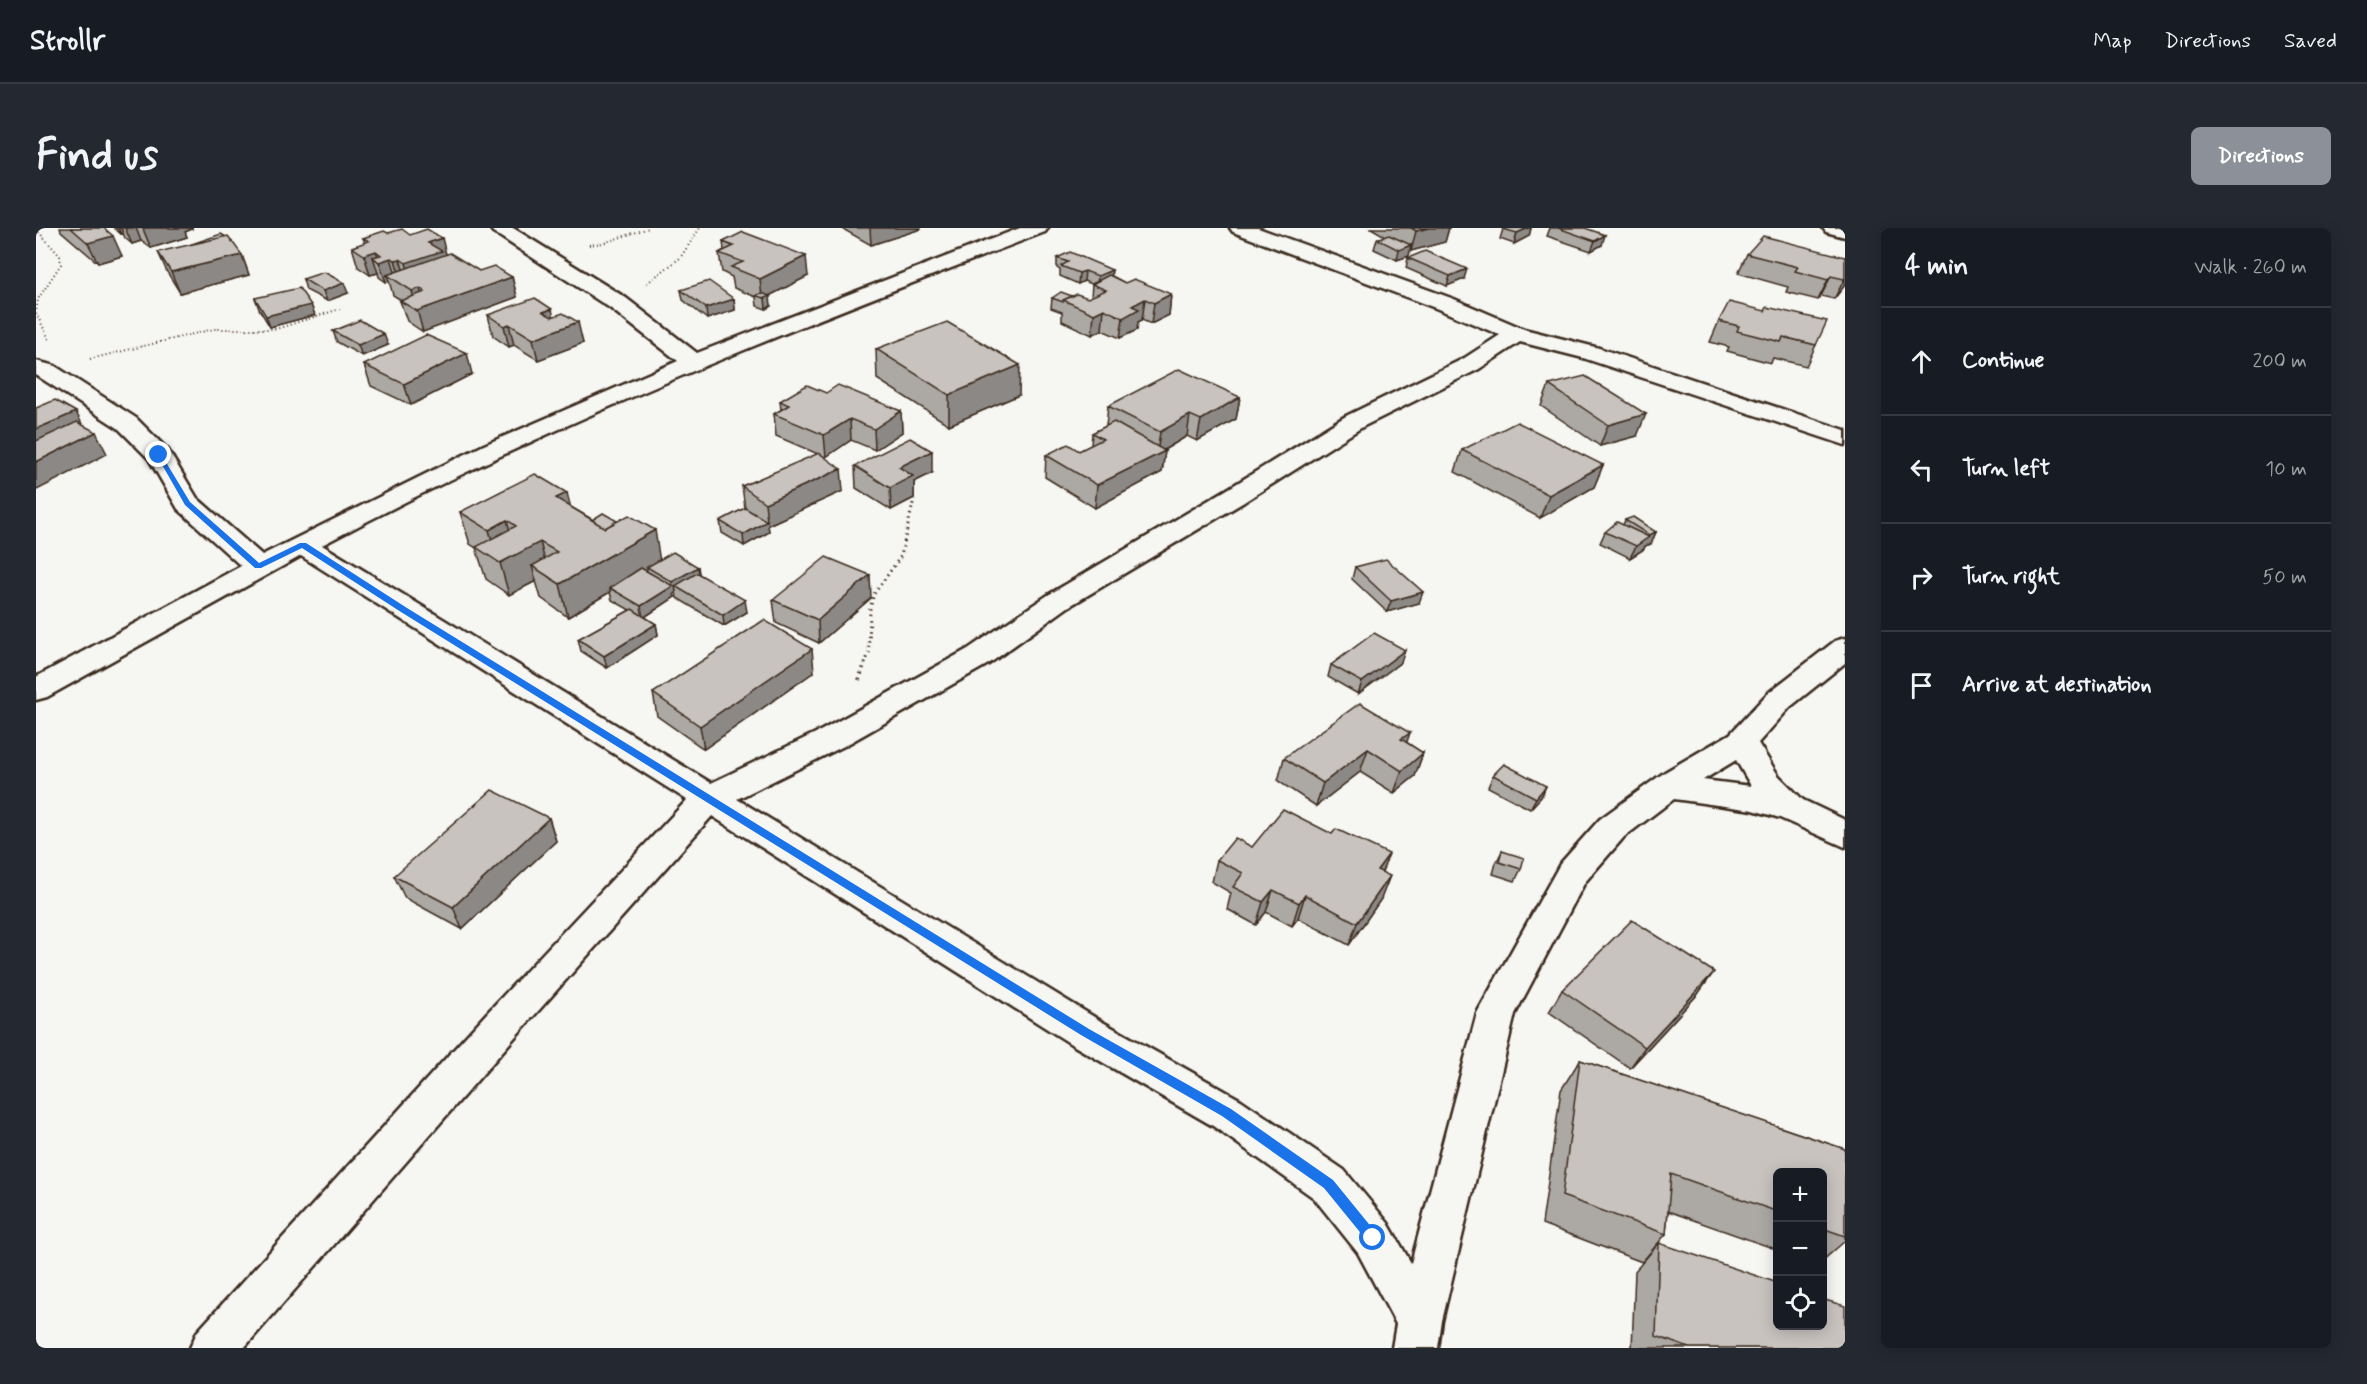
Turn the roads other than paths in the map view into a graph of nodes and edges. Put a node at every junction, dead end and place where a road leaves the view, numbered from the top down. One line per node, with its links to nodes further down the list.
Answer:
1 (500, 228): 7 (street)
2 (1038, 228): 7 (street)
3 (1240, 228): 6 (street)
4 (1833, 228): 5 (street)
5 (1845, 231)
6 (1516, 334): 9 (street); 16 (street)
7 (695, 363): 10 (street)
8 (36, 368): 11 (street)
9 (1845, 438)
10 (303, 545): 11 (street); 16 (street)
11 (258, 567): 13 (street)
12 (1845, 648): 14 (street)
13 (36, 690)
14 (1741, 742): 15 (street); 17 (street)
15 (1669, 787): 17 (street); 19 (street)
16 (708, 799): 19 (street); 20 (street)
17 (1791, 809): 18 (street)
18 (1845, 834)
19 (1417, 1335)
20 (213, 1348)

